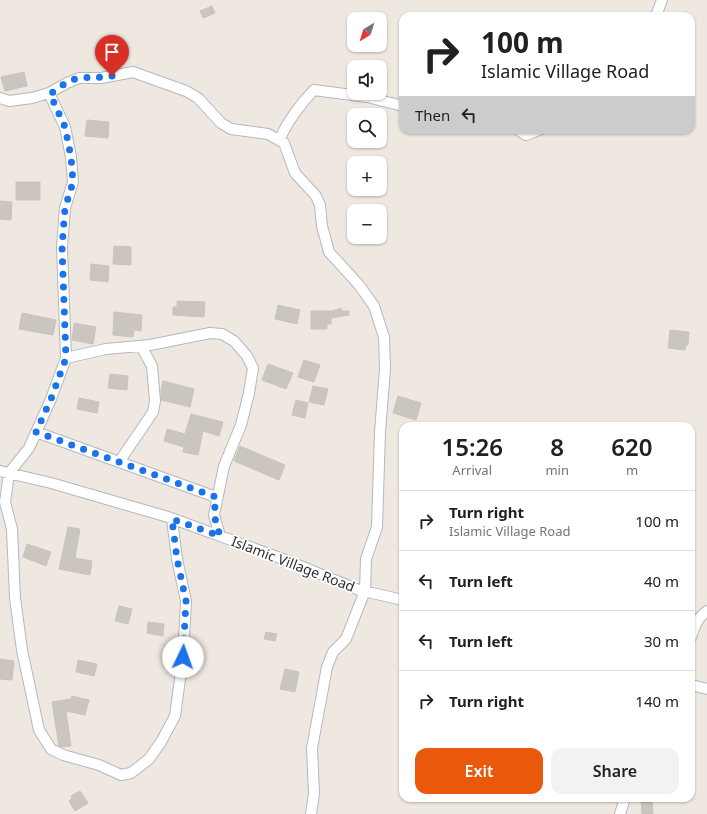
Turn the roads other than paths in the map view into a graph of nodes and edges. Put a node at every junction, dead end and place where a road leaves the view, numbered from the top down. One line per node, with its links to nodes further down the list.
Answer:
1 (662, 0): 2 (street)
2 (658, 12)
3 (50, 94): 4 (street); 6 (street); 8 (street)
4 (0, 98)
5 (399, 105): 6 (street)
6 (279, 140): 15 (street)
7 (141, 346): 8 (street); 10 (street); 12 (street)
8 (66, 358): 9 (street)
9 (36, 432): 10 (street); 11 (street)
10 (119, 462): 12 (street)
11 (4, 472): 13 (street, Islamic Village Road); 13 (street)
12 (216, 497): 14 (street)
13 (172, 519): 14 (street, Islamic Village Road)
14 (220, 536): 15 (street, Islamic Village Road)
15 (365, 592): 16 (street, Islamic Village Road); 22 (street)
16 (399, 599)
17 (707, 611): 18 (street)
18 (695, 627)
19 (695, 686): 20 (street)
20 (707, 689)
21 (624, 802): 23 (street)
22 (311, 814)
23 (620, 814)

